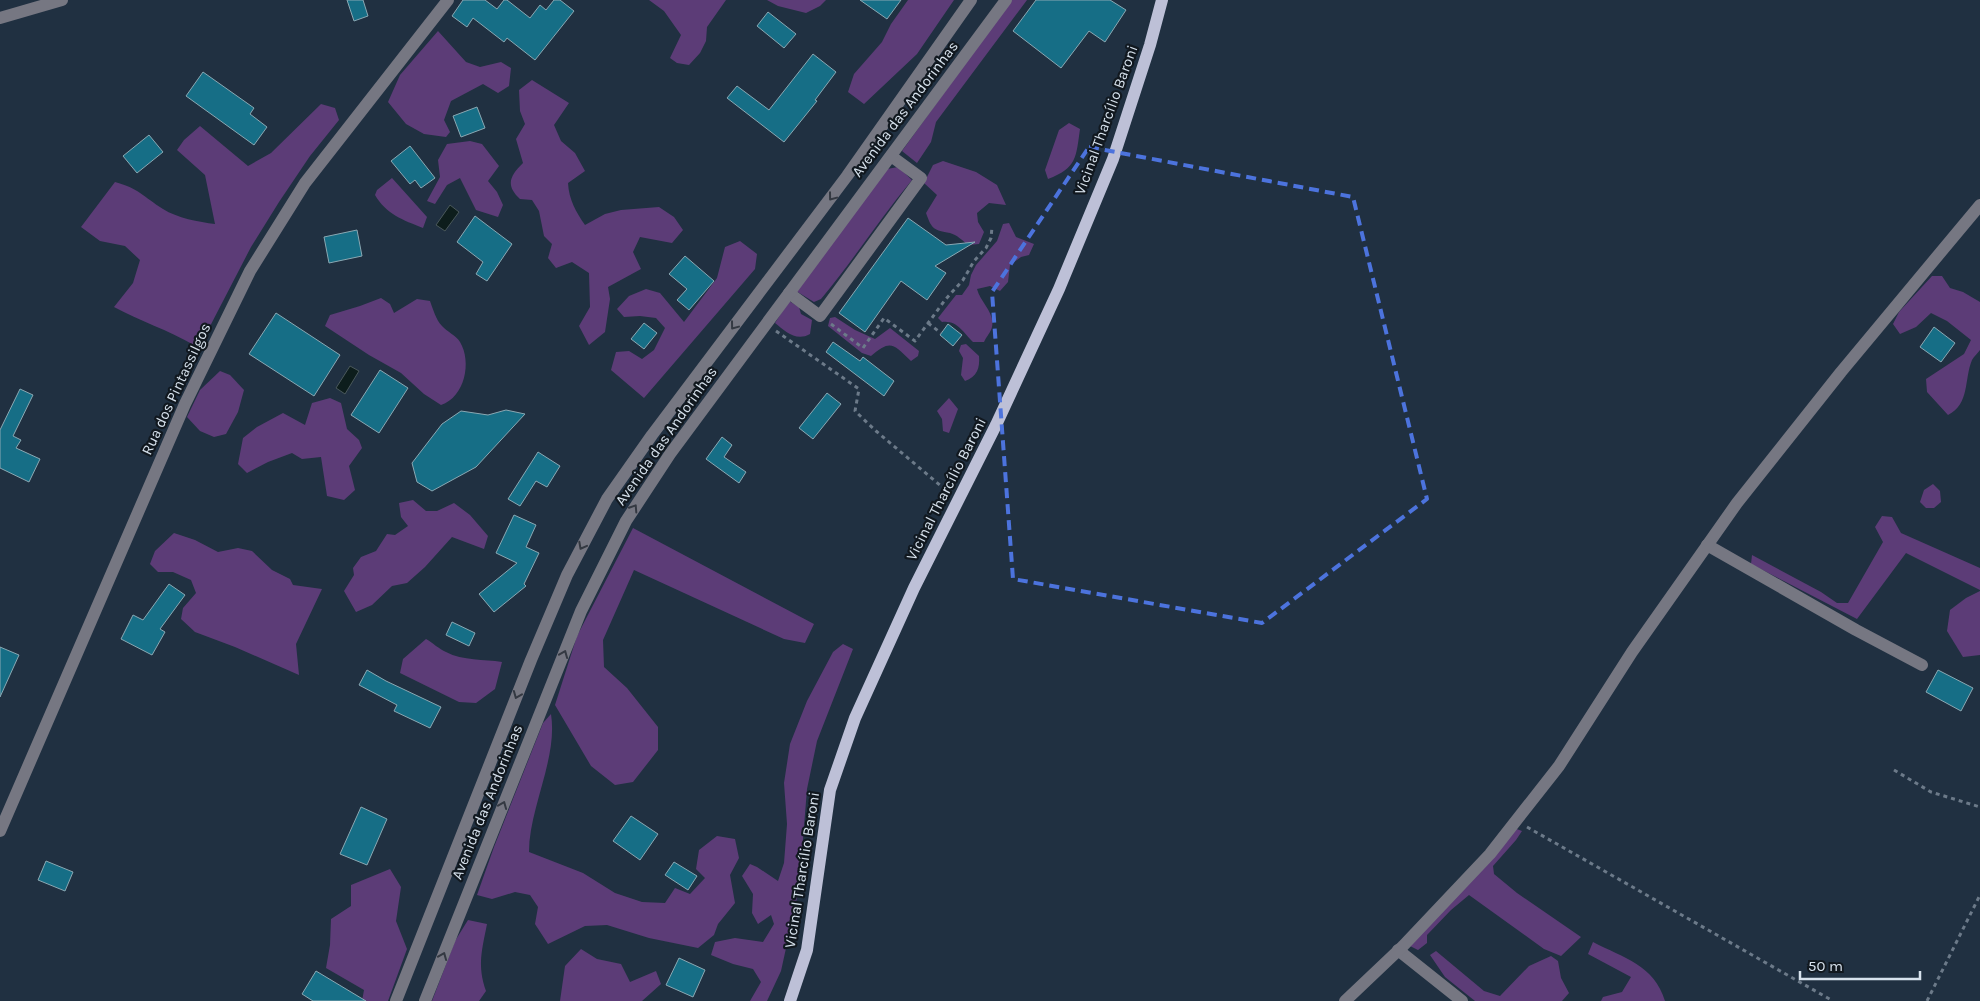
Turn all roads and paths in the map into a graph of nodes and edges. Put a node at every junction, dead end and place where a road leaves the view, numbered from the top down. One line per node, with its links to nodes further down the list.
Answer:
1 (62, 0): 6 (street)
2 (448, 0): 21 (street, Rua dos Pintassilgos)
3 (971, 0): 24 (street, Avenida das Andorinhas, one-way to 24)
4 (1006, 0): 7 (street, Avenida das Andorinhas)
5 (1162, 0): 15 (main road, Vicinal Tharcílio Baroni)
6 (0, 18)
7 (891, 156): 10 (street, Avenida das Andorinhas); 11 (street)
8 (1980, 205): 16 (street)
9 (992, 227): 12 (path)
10 (790, 293): 11 (street); 13 (street, Avenida das Andorinhas)
11 (820, 316): 12 (path)
12 (928, 323): 14 (path)
13 (767, 324): 15 (path); 25 (street, Avenida das Andorinhas, one-way to 13)
14 (942, 333)
15 (958, 500): 26 (main road, Vicinal Tharcílio Baroni)
16 (1707, 545): 17 (street); 20 (street)
17 (1922, 665)
18 (1894, 770): 19 (path)
19 (1980, 807)
20 (1516, 821): 23 (street); 29 (path)
21 (0, 831)
22 (1980, 895): 30 (path)
23 (1398, 950): 27 (street); 28 (street)
24 (396, 1001)
25 (425, 1001)
26 (790, 1001)
27 (1345, 1001)
28 (1462, 1001)
29 (1833, 1001)
30 (1927, 1001)

